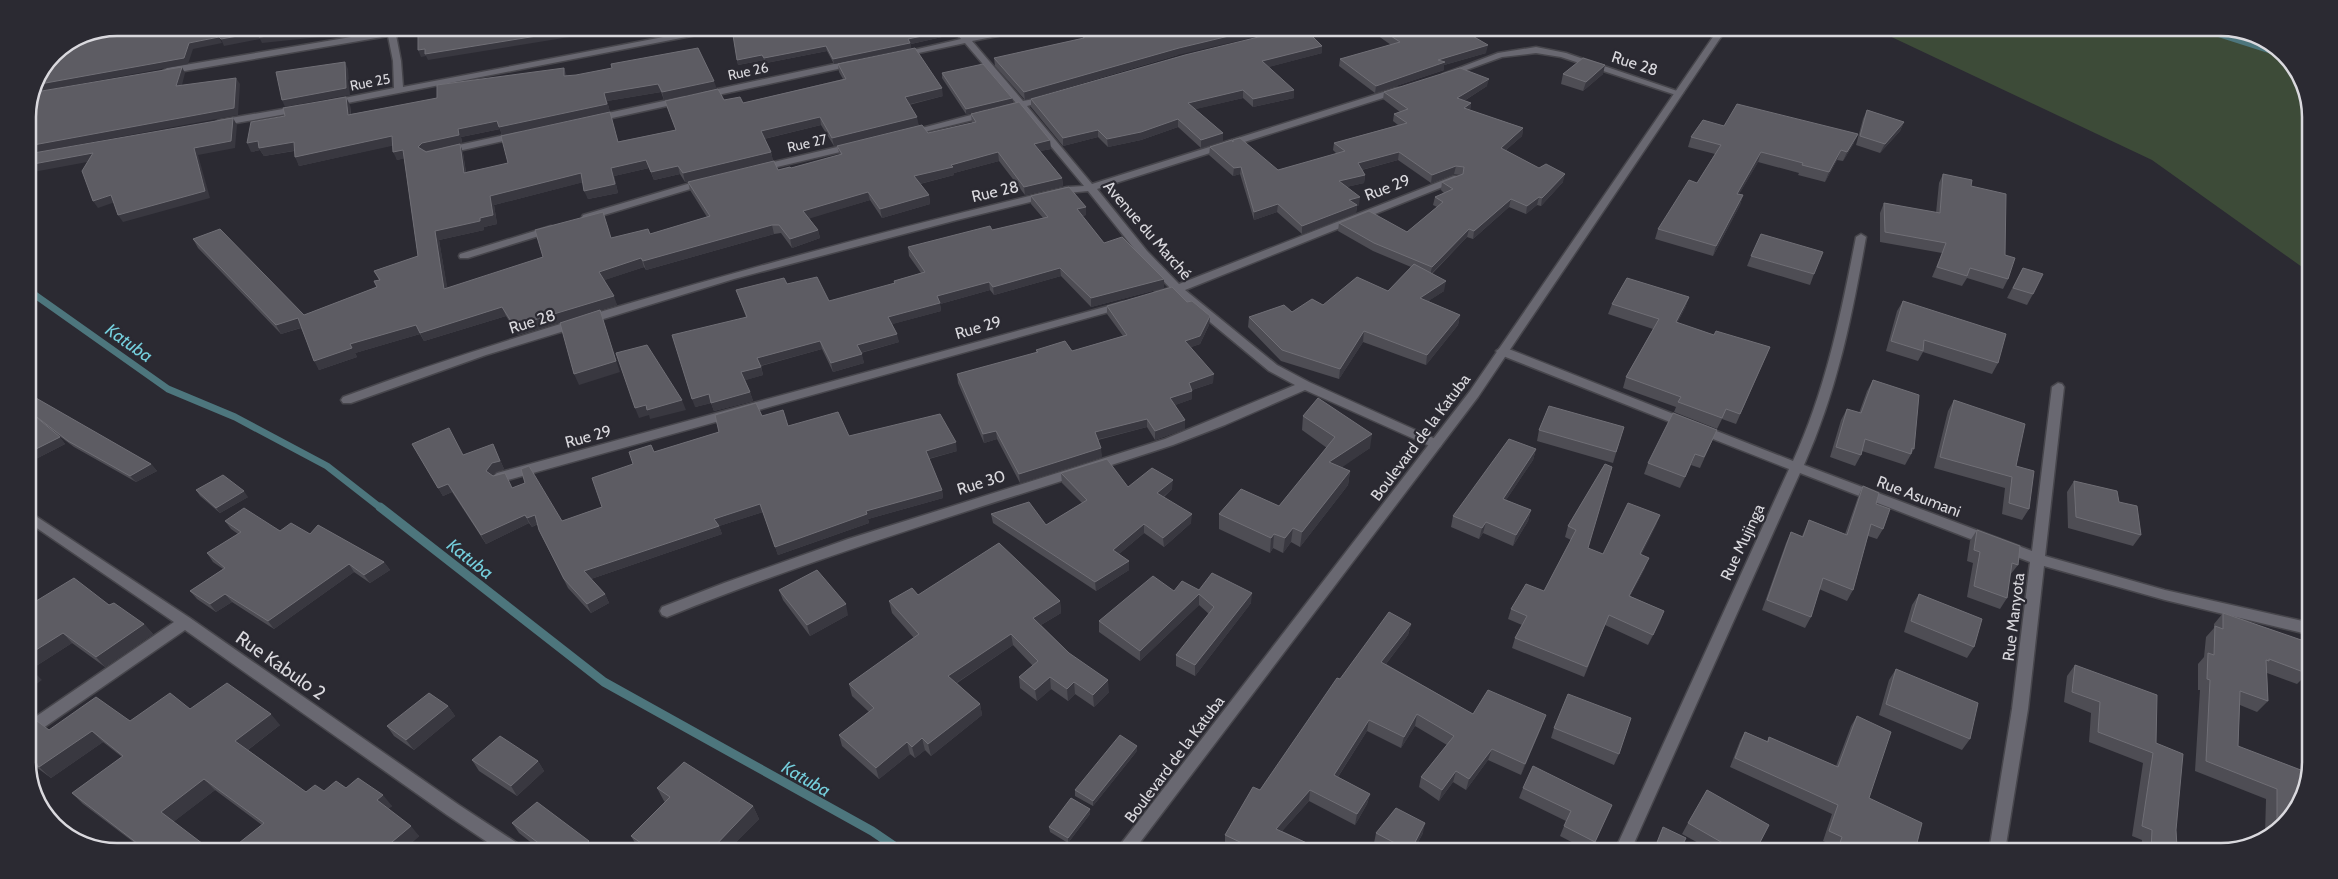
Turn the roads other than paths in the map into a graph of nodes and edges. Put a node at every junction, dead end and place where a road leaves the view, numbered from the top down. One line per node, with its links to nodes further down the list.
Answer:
1 (362, 36): 10 (street)
2 (391, 36): 13 (street)
3 (681, 36): 13 (street, Rue 25)
4 (963, 36): 7 (street, Avenue du Marché)
5 (986, 36): 7 (street)
6 (1719, 36): 14 (street, Boulevard de la Katuba)
7 (966, 40): 8 (street); 17 (street, Avenue du Marché)
8 (889, 56)
9 (860, 62): 19 (street, Rue 26)
10 (159, 73)
11 (1437, 77): 14 (street, Rue 28)
12 (1411, 86): 28 (street, Rue 28)
13 (399, 90): 16 (street, Rue 25)
14 (1679, 93): 36 (street, Boulevard de la Katuba)
15 (1061, 94): 17 (street)
16 (325, 104)
17 (1023, 105): 22 (street); 28 (street, Avenue du Marché)
18 (306, 108): 20 (street)
19 (582, 121)
20 (208, 125)
21 (525, 134): 24 (street)
22 (898, 135)
23 (860, 144): 25 (street, Rue 27)
24 (438, 153)
25 (754, 170)
26 (1458, 178): 33 (street, Rue 29)
27 (716, 179): 29 (street)
28 (1089, 188): 33 (street, Avenue du Marché); 39 (street, Rue 28)
29 (576, 221)
30 (557, 227): 32 (street)
31 (1861, 237): 41 (street, Rue Mujinga)
32 (464, 256)
33 (1177, 289): 34 (street, Rue 29); 37 (street, Avenue du Marché)
34 (1152, 297)
35 (1134, 302): 42 (street, Rue 29)
36 (1502, 351): 40 (street, Boulevard de la Katuba); 41 (street, Rue Asumani)
37 (1305, 385): 40 (street, Avenue du Marché); 45 (street, Rue 30)
38 (2058, 387): 44 (street, Rue Manyota)
39 (347, 400)
40 (1436, 444): 50 (street, Boulevard de la Katuba)
41 (1796, 467): 44 (street, Rue Asumani); 51 (street, Rue Mujinga)
42 (497, 478)
43 (36, 521): 46 (street, Rue Kabulo 2)
44 (2038, 560): 47 (street, Rue Asumani); 52 (street, Rue Manyota)
45 (667, 611)
46 (185, 622): 48 (street); 49 (street, Rue Kabulo 2)
47 (2302, 627)
48 (36, 724)
49 (503, 843)
50 (1130, 843)
51 (1626, 843)
52 (1998, 843)

